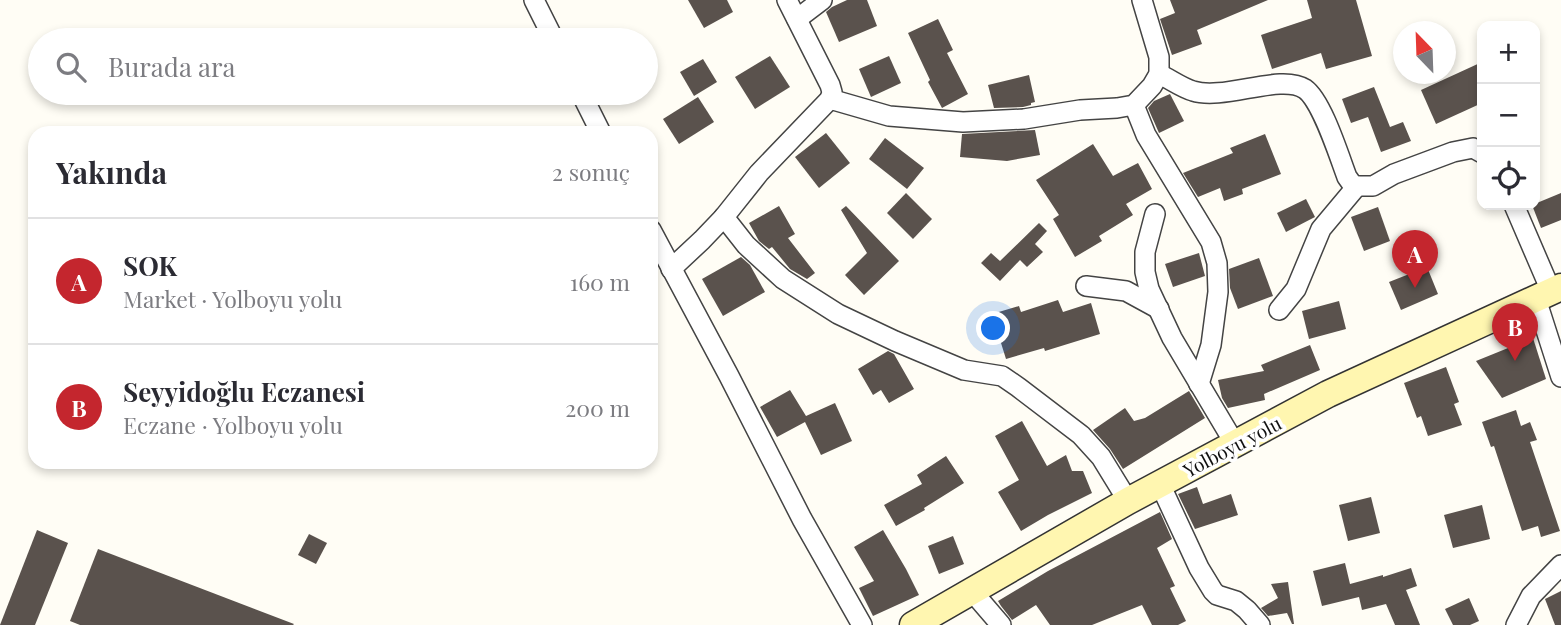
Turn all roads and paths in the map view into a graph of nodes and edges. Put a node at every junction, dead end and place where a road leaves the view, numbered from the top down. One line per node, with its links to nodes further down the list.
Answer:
1 (534, 0): 6 (street)
2 (787, 0): 5 (street)
3 (822, 0): 5 (street)
4 (1142, 0): 7 (street)
5 (797, 19): 8 (street)
6 (548, 28)
7 (1159, 74): 10 (street); 13 (street)
8 (830, 99): 10 (street); 16 (street)
9 (586, 105): 11 (street)
10 (1135, 106): 24 (street)
11 (597, 126)
12 (1477, 150): 13 (street)
13 (1357, 186): 22 (street)
14 (1516, 210): 20 (street)
15 (1155, 214): 21 (street)
16 (723, 218): 18 (street); 27 (street)
17 (658, 244): 18 (street)
18 (671, 270): 30 (street)
19 (1086, 286): 21 (street)
20 (1549, 292): 23 (street); 25 (main road, Yolboyu yolu)
21 (1159, 309): 24 (street)
22 (1279, 310)
23 (1561, 377)
24 (1199, 384): 25 (street)
25 (1235, 444): 26 (main road, Yolboyu yolu)
26 (1160, 484): 27 (main road, Yolboyu yolu); 33 (street)
27 (1128, 501): 29 (main road, Yolboyu yolu)
28 (1561, 565): 34 (street)
29 (971, 590): 31 (main road, Yolboyu yolu); 32 (street)
30 (862, 625)
31 (913, 625)
32 (1001, 625)
33 (1260, 625)
34 (1516, 625)

